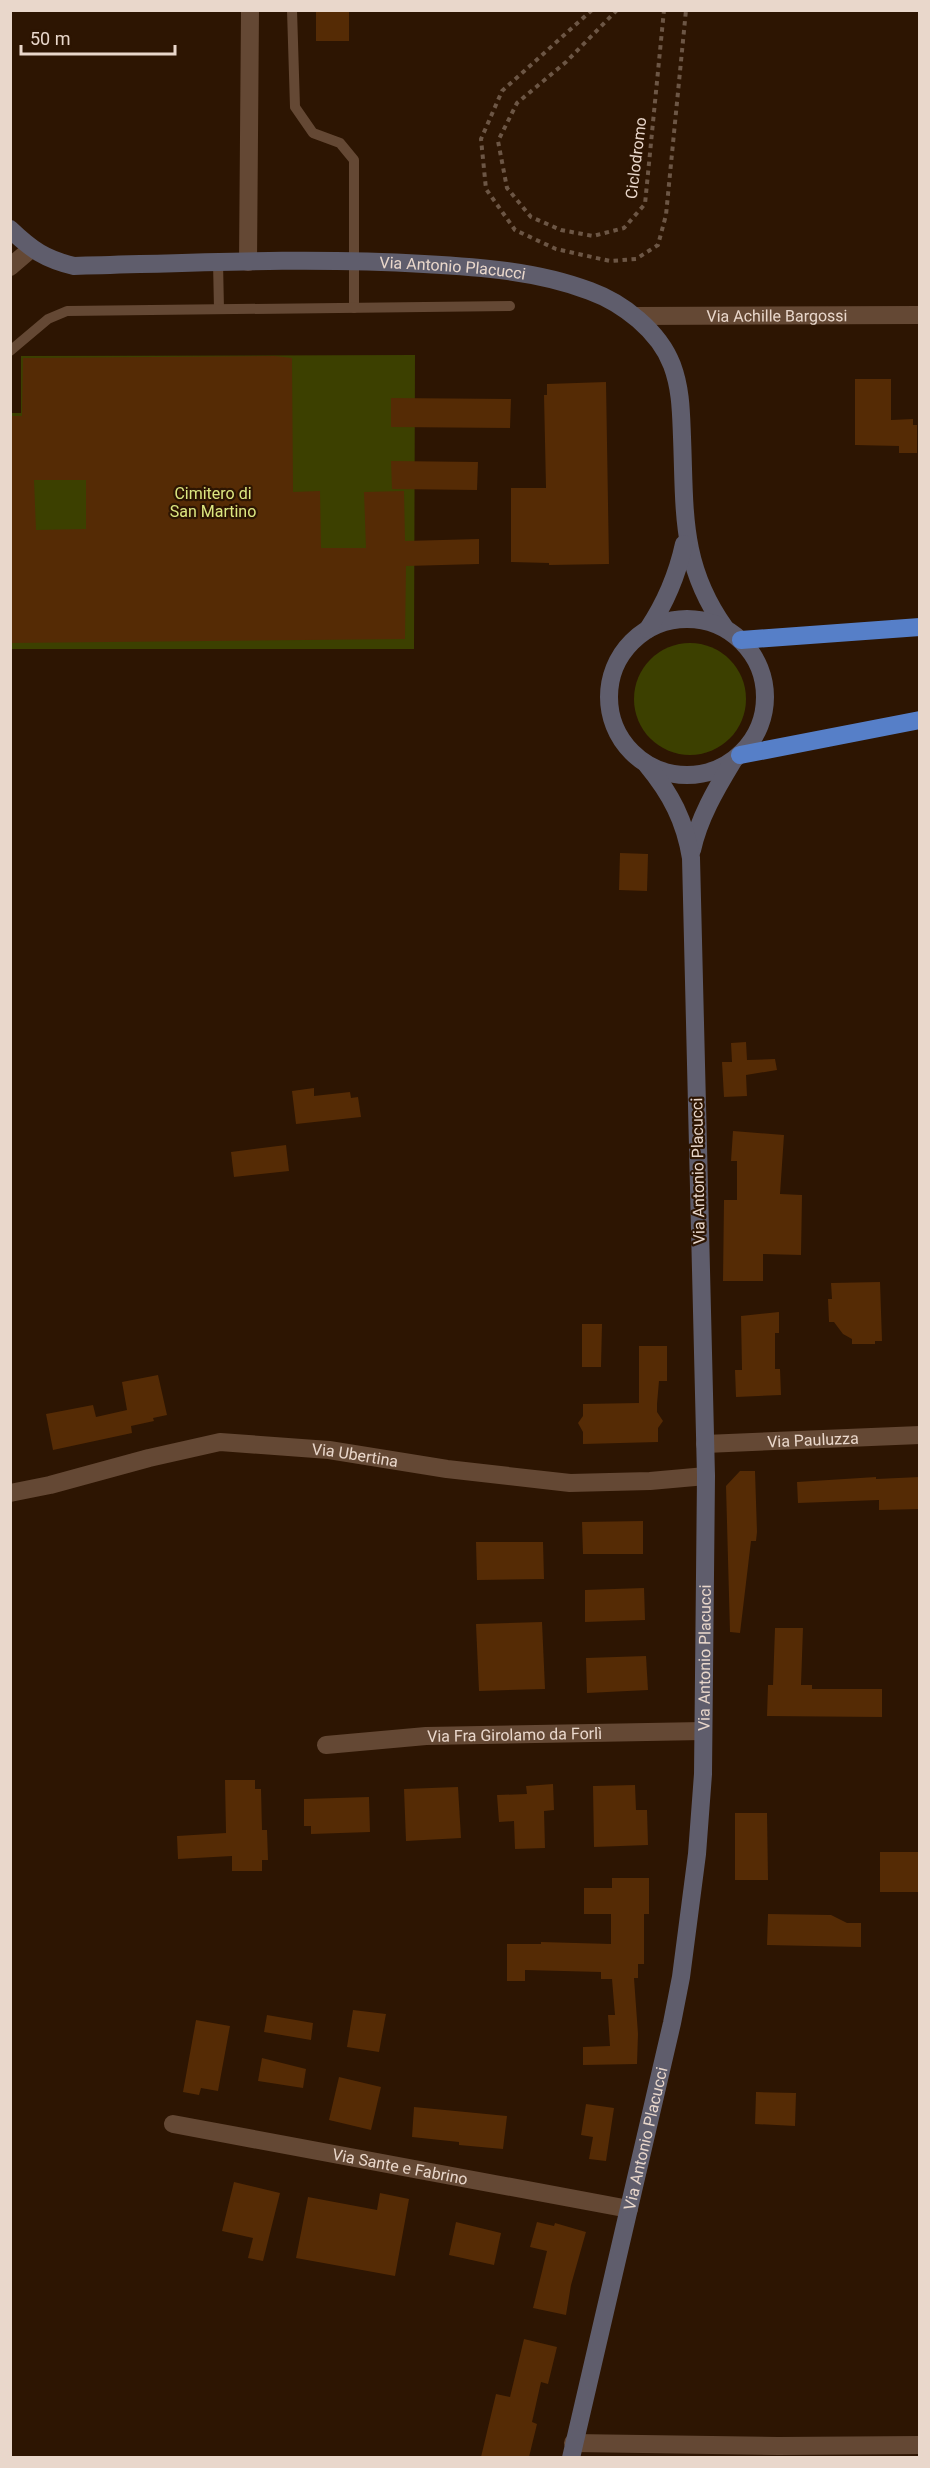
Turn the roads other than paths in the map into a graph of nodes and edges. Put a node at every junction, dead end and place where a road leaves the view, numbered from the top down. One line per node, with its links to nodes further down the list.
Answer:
1 (250, 10): 7 (street)
2 (292, 10): 5 (lane)
3 (10, 229): 4 (main road, Via Antonio Placucci)
4 (31, 249): 6 (main road, Via Antonio Placucci); 8 (street)
5 (354, 260): 7 (main road, Via Antonio Placucci); 10 (lane); 13 (main road, Via Antonio Placucci)
6 (218, 262): 7 (main road, Via Antonio Placucci); 11 (lane)
7 (248, 262)
8 (10, 267)
9 (510, 306): 10 (lane)
10 (354, 308): 11 (lane)
11 (219, 309): 14 (lane)
12 (920, 315): 13 (street, Via Achille Bargossi)
13 (635, 316): 15 (main road, Via Antonio Placucci)
14 (10, 351)
15 (686, 536): 17 (main road, Via Antonio Placucci); 18 (main road, Via Antonio Placucci)
16 (920, 627): 19 (highway)
17 (725, 628): 18 (main road, Via Antonio Placucci); 19 (main road, Via Antonio Placucci)
18 (648, 630): 22 (main road, Via Antonio Placucci)
19 (741, 640): 21 (main road, Via Antonio Placucci)
20 (920, 720): 21 (highway)
21 (737, 758): 22 (main road, Via Antonio Placucci); 23 (main road, Via Antonio Placucci)
22 (647, 765): 23 (main road, Via Antonio Placucci)
23 (691, 858): 25 (main road, Via Antonio Placucci)
24 (920, 1435): 25 (street, Via Pauluzza)
25 (705, 1444): 26 (main road, Via Antonio Placucci)
26 (706, 1476): 27 (street, Via Ubertina); 28 (main road, Via Antonio Placucci)
27 (10, 1493)
28 (703, 1731): 29 (street, Via Fra Girolamo da Forlì); 31 (main road, Via Antonio Placucci)
29 (326, 1745)
30 (173, 2124): 31 (street, Via Sante e Fabrino)
31 (629, 2209): 33 (main road, Via Antonio Placucci)
32 (920, 2445): 33 (street, Via Antonio Placucci)
33 (572, 2450)

